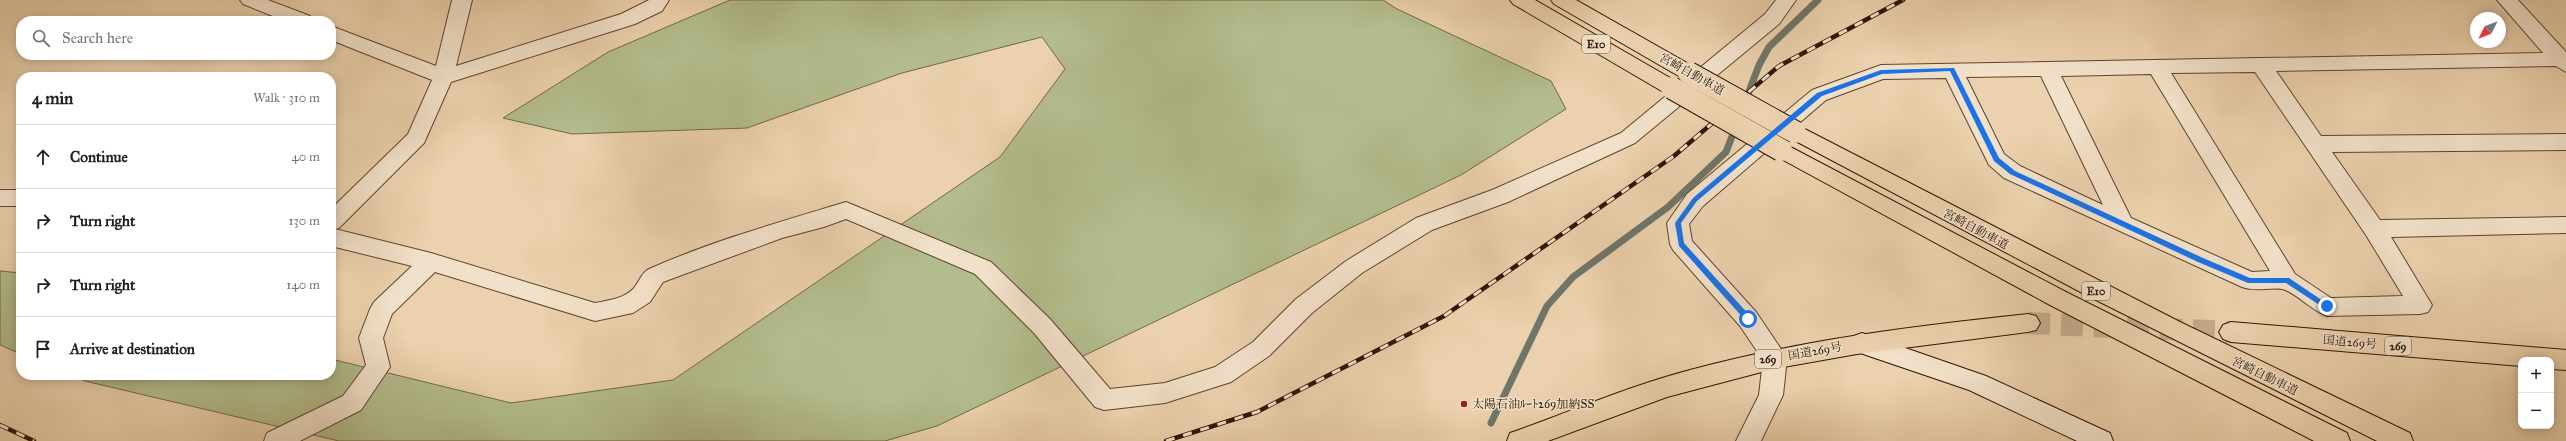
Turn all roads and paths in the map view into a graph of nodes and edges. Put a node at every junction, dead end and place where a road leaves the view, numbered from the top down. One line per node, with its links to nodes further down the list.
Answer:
1 (250, 0): 8 (street)
2 (462, 0): 15 (street)
3 (659, 0): 15 (street)
4 (1520, 0): 36 (highway, 宮崎自動車道 / E10, bridge)
5 (1561, 0): 37 (highway, 宮崎自動車道 / E10, bridge)
6 (1786, 0): 25 (street)
7 (2507, 0): 10 (street)
8 (290, 16)
9 (336, 34): 15 (street)
10 (2564, 61): 11 (street)
11 (2261, 65): 12 (street); 17 (street)
12 (2156, 66): 13 (street); 26 (street)
13 (2047, 68): 14 (street); 21 (street)
14 (1952, 69): 21 (street); 30 (street)
15 (443, 76): 20 (street)
16 (2566, 142): 17 (street)
17 (2315, 144): 23 (street)
18 (0, 198): 19 (street)
19 (16, 198)
20 (336, 217)
21 (2122, 222): 26 (street)
22 (2566, 225): 23 (street)
23 (2374, 229): 26 (street)
24 (336, 238): 25 (street)
25 (431, 262): 32 (street)
26 (2287, 280)
27 (2028, 323): 29 (highway, 国道269号 / 269)
28 (2231, 332): 31 (highway, 国道269号 / 269)
29 (1862, 343): 30 (highway, 国道269号 / 269); 35 (street)
30 (1775, 358): 33 (highway, 国道269号 / 269); 34 (street)
31 (2566, 360)
32 (276, 441)
33 (1518, 441)
34 (1748, 441)
35 (2101, 441)
36 (2338, 441)
37 (2401, 441)

